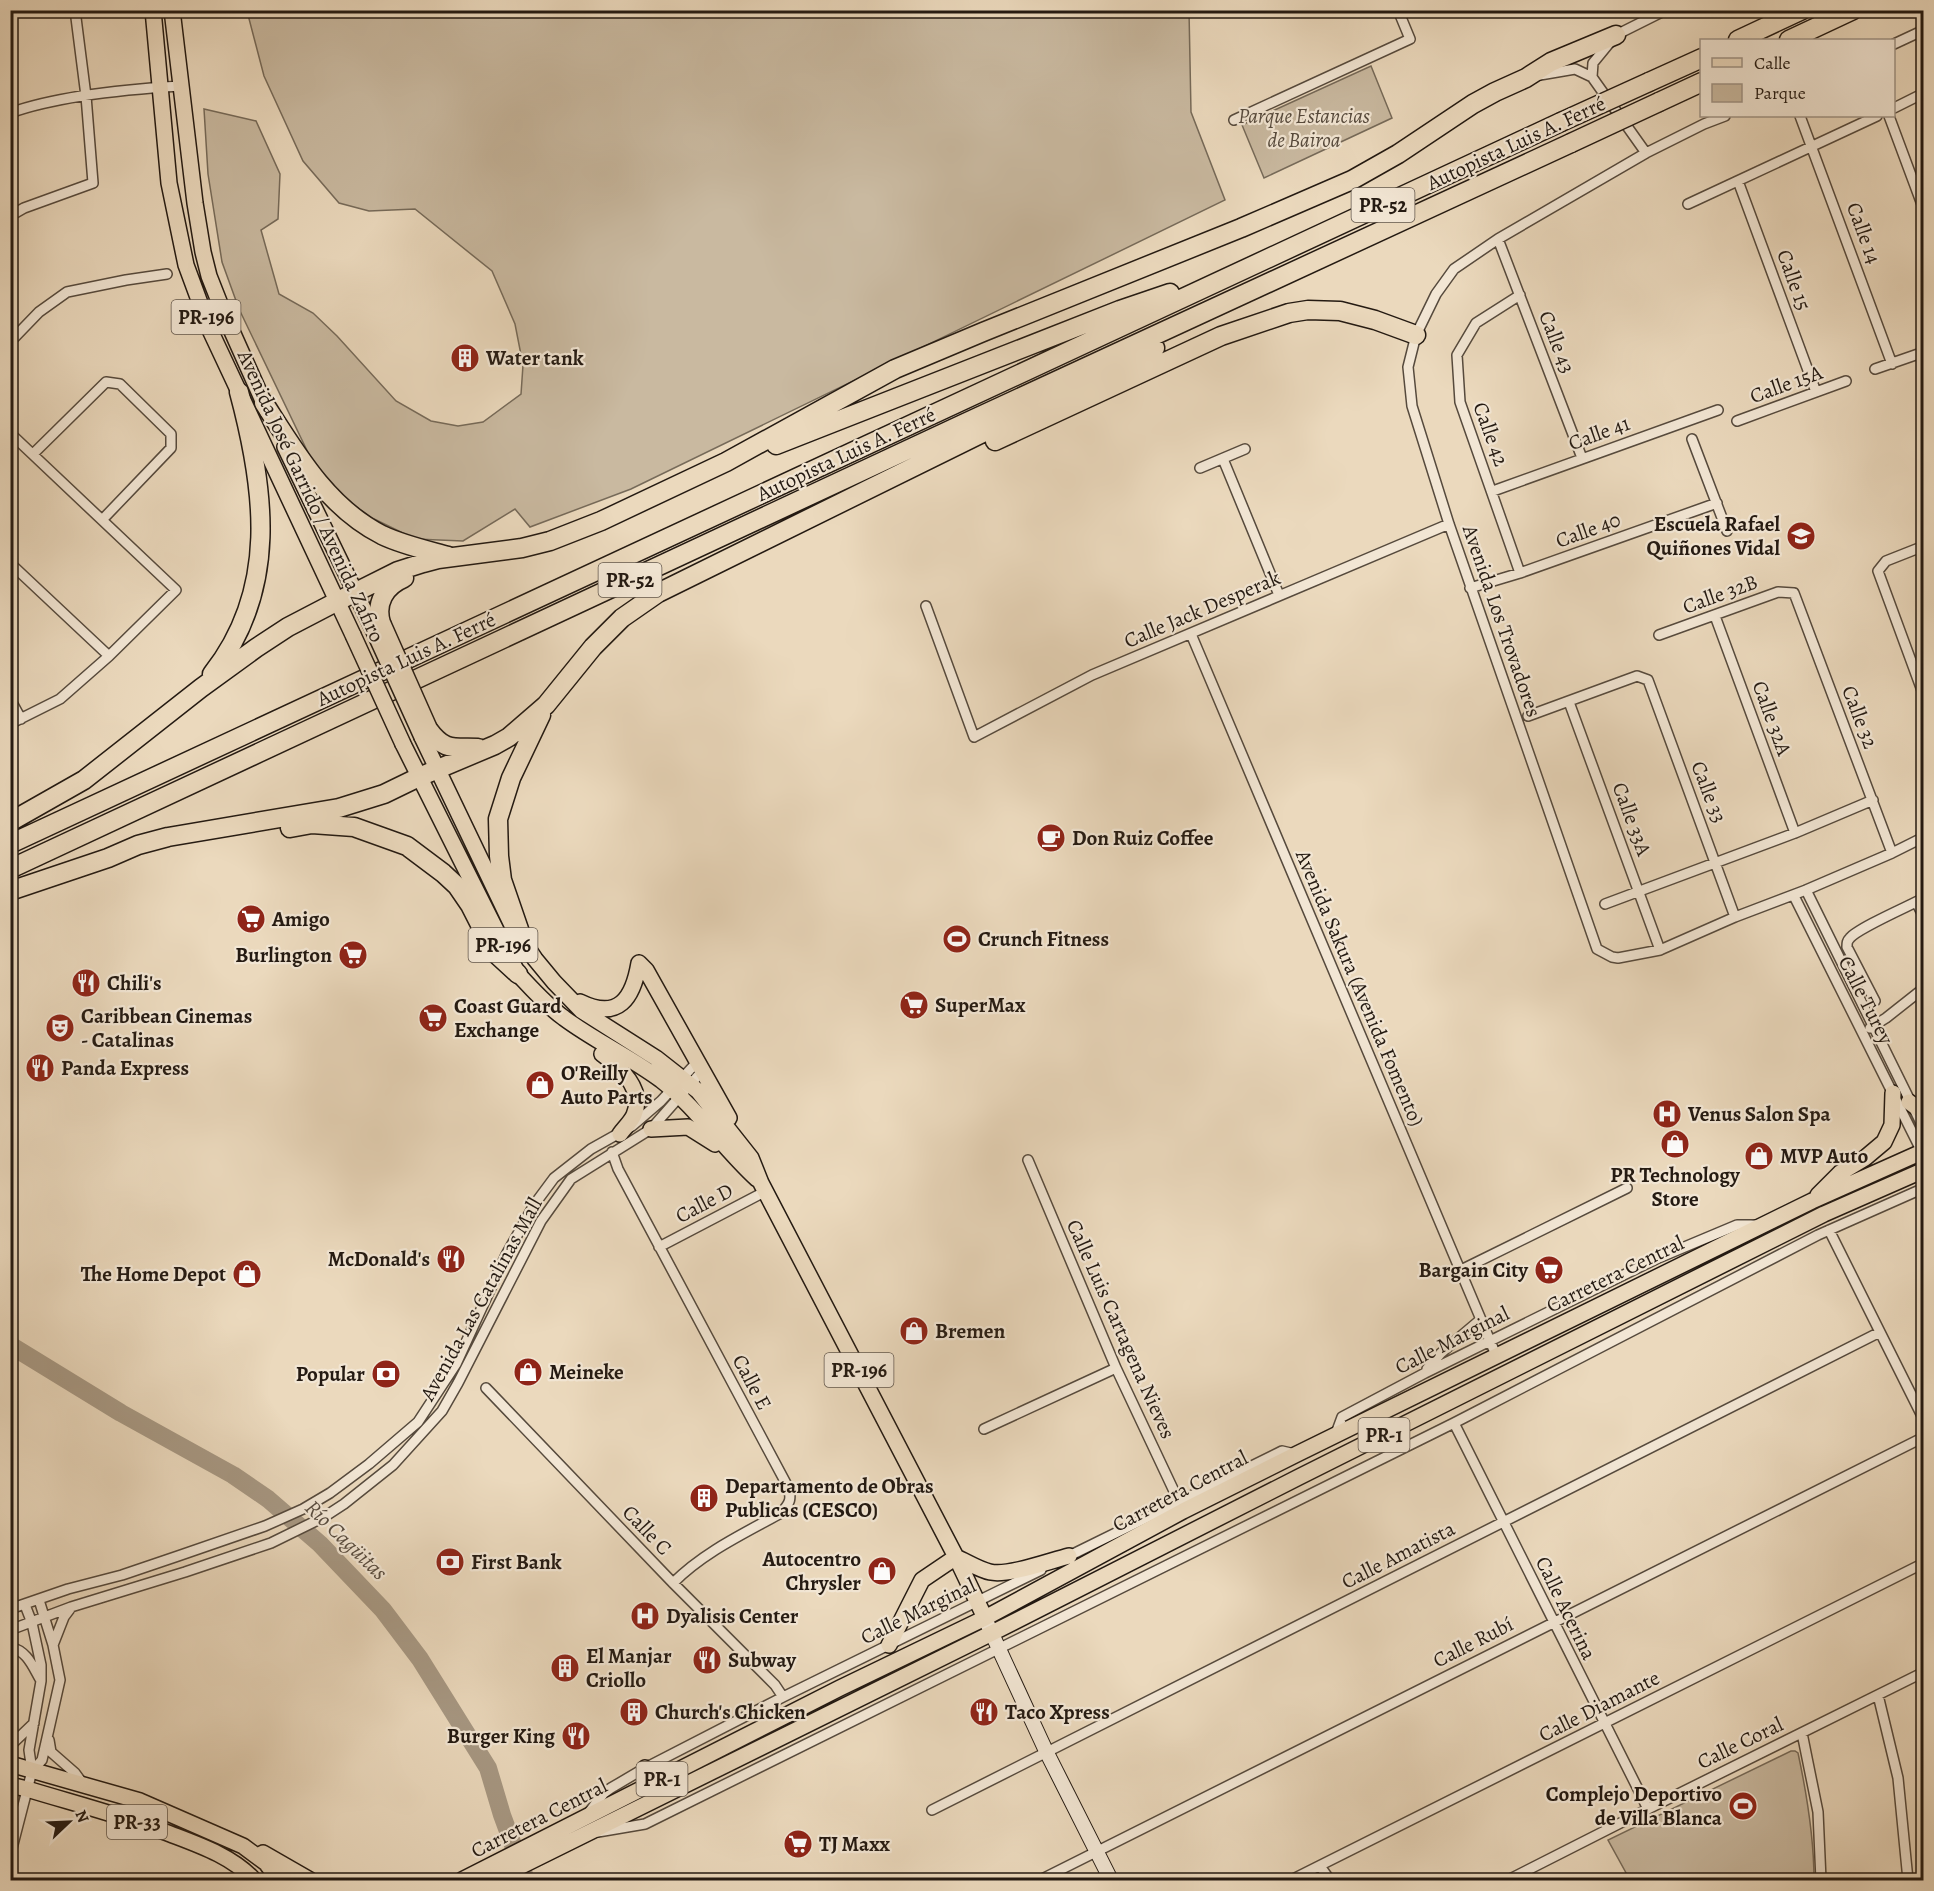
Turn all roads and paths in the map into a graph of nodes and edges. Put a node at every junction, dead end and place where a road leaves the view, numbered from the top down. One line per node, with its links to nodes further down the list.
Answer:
1 (20, 10): 9 (street)
2 (75, 10): 22 (street)
3 (153, 10): 20 (main road, Avenida José Garrido / Avenida Zafiro / PR-196)
4 (172, 10): 19 (main road, Avenida José Garrido / Avenida Zafiro / PR-196)
5 (1398, 10): 29 (street)
6 (1666, 10): 11 (street)
7 (1802, 10): 12 (highway)
8 (1853, 10): 13 (highway)
9 (10, 14)
10 (1923, 30): 14 (street)
11 (1616, 34): 16 (street); 17 (highway)
12 (1740, 39)
13 (1791, 39)
14 (1895, 43)
15 (1700, 57): 38 (highway, Autopista Luis A. Ferré / PR-52, bridge)
16 (1592, 77): 17 (street); 31 (street)
17 (1526, 78): 58 (highway)
18 (1700, 82): 39 (highway, Autopista Luis A. Ferré / PR-52, bridge)
19 (182, 86): 20 (street); 49 (main road, Avenida José Garrido / Avenida Zafiro / PR-196)
20 (161, 87): 22 (street); 47 (main road, Avenida José Garrido / Avenida Zafiro / PR-196)
21 (1923, 93): 23 (street)
22 (86, 96): 24 (street); 35 (street)
23 (1895, 107)
24 (10, 113)
25 (1722, 117): 31 (street, Avenida Los Trovadores)
26 (1800, 117): 30 (street, Calle 14)
27 (1875, 117): 30 (street)
28 (1889, 117): 34 (street)
29 (1234, 120)
30 (1812, 146): 32 (street); 44 (street, Calle 14)
31 (1646, 153): 36 (street, Avenida Los Trovadores)
32 (1738, 181): 33 (street); 48 (street, Calle 15)
33 (1688, 204)
34 (1923, 210)
35 (10, 216)
36 (1498, 239): 40 (street, Calle 43); 41 (street, Avenida Los Trovadores)
37 (167, 274): 42 (street)
38 (1204, 287): 58 (highway); 97 (highway, Autopista Luis A. Ferré / PR-52)
39 (1249, 292): 65 (highway); 101 (highway, Autopista Luis A. Ferré / PR-52)
40 (1520, 295): 56 (street, Calle 43); 60 (street, Calle 42)
41 (1416, 335): 63 (street, Avenida Los Trovadores); 65 (highway)
42 (10, 342)
43 (1923, 352): 44 (street)
44 (1892, 364): 45 (street)
45 (1875, 369)
46 (1846, 381): 48 (street, Calle 15A)
47 (239, 392): 74 (main road, Avenida José Garrido / Avenida Zafiro / PR-196); 81 (highway)
48 (1816, 392): 51 (street, Calle 15A)
49 (264, 403): 67 (highway); 71 (main road, Avenida José Garrido / Avenida Zafiro / PR-196)
50 (1718, 410): 56 (street, Calle 41)
51 (1737, 421)
52 (10, 432): 55 (street)
53 (1692, 439): 61 (street)
54 (1245, 449): 57 (street)
55 (33, 454): 62 (street); 62 (street)
56 (1582, 458): 60 (street, Calle 41)
57 (1223, 459): 59 (street); 73 (street)
58 (726, 462): 67 (highway)
59 (1200, 468)
60 (1493, 491): 69 (street, Calle 42)
61 (1717, 503): 64 (street); 69 (street, Calle 40)
62 (102, 520): 80 (street)
63 (1449, 524): 70 (street, Avenida Los Trovadores); 73 (street, Calle Jack Desperak)
64 (1727, 531)
65 (765, 542): 85 (highway)
66 (1923, 546): 82 (street)
67 (453, 558): 71 (highway); 77 (highway)
68 (10, 563): 80 (street)
69 (1520, 573): 70 (street, Calle 40)
70 (1470, 588): 111 (street, Avenida Los Trovadores)
71 (356, 592): 74 (highway); 77 (main road, Avenida José Garrido / Avenida Zafiro / PR-196)
72 (1794, 593): 76 (street, Calle 32B); 93 (street, Calle 32)
73 (1279, 596): 78 (street, Calle Jack Desperak)
74 (336, 602): 81 (highway); 92 (main road, Avenida José Garrido / Avenida Zafiro / PR-196, bridge)
75 (926, 606): 78 (street, Calle Jack Desperak)
76 (1715, 616): 79 (street, Calle 32B); 95 (street, Calle 32A)
77 (376, 625): 89 (highway, bridge)
78 (1191, 634): 142 (street, Avenida Sakura (Avenida Fomento))
79 (1659, 635)
80 (109, 656): 87 (street)
81 (201, 688): 94 (highway)
82 (1923, 696)
83 (10, 699): 87 (street)
84 (1569, 702): 86 (street); 100 (street, Calle 33); 104 (street, Calle 33A)
85 (546, 705): 90 (highway); 110 (highway)
86 (1528, 716)
87 (21, 719): 88 (street)
88 (10, 724)
89 (425, 733): 90 (highway); 91 (main road, Avenida José Garrido / Avenida Zafiro / PR-196)
90 (489, 748): 91 (highway)
91 (437, 770): 92 (highway); 110 (main road, Avenida José Garrido / Avenida Zafiro / PR-196)
92 (419, 777): 99 (highway); 112 (main road, Avenida José Garrido / Avenida Zafiro / PR-196)
93 (1872, 800): 95 (street); 98 (street, Calle 32)
94 (10, 822)
95 (1795, 833): 100 (street)
96 (1923, 837): 98 (street, Avenida Los Trovadores)
97 (10, 844)
98 (1892, 853): 102 (street, Avenida Los Trovadores)
99 (108, 858): 103 (highway); 112 (highway)
100 (1717, 862): 104 (street); 108 (street, Calle 33)
101 (10, 869)
102 (1806, 890): 105 (street, Avenida Los Trovadores); 117 (street, Calle Turey)
103 (10, 891)
104 (1639, 891): 107 (street); 111 (street, Calle 33A)
105 (1794, 896): 108 (street, Avenida Los Trovadores); 118 (street, Calle Turey)
106 (1920, 900): 109 (street); 115 (street)
107 (1605, 904)
108 (1735, 917): 111 (street, Avenida Los Trovadores)
109 (1923, 917)
110 (523, 941): 114 (main road, Avenida José Garrido / Avenida Zafiro / PR-196)
111 (1660, 950)
112 (518, 974): 116 (main road, Avenida José Garrido / Avenida Zafiro / PR-196)
113 (1923, 988): 117 (street)
114 (569, 997): 119 (main road); 120 (main road, Avenida José Garrido / Avenida Zafiro / PR-196)
115 (1875, 1001)
116 (563, 1018): 121 (main road, Avenida José Garrido / Avenida Zafiro / PR-196); 127 (main road)
117 (1873, 1026): 118 (street); 123 (street, Calle Turey)
118 (1862, 1032): 122 (street, Calle Turey)
119 (701, 1066): 120 (street, Avenida Las Catalinas Mall); 130 (main road)
120 (686, 1081): 121 (street, Avenida Las Catalinas Mall); 130 (main road, Avenida José Garrido / Avenida Zafiro / PR-196)
121 (675, 1093): 125 (street, Avenida Las Catalinas Mall); 127 (street, Avenida Las Catalinas Mall); 130 (main road, Avenida José Garrido / Avenida Zafiro / PR-196)
122 (1893, 1093): 129 (street, Calle Turey); 136 (main road)
123 (1910, 1102): 124 (main road); 126 (street, Calle Turey)
124 (1923, 1113)
125 (651, 1129): 128 (street, Avenida Las Catalinas Mall); 130 (main road)
126 (1923, 1129)
127 (620, 1134): 164 (street, Avenida Las Catalinas Mall)
128 (612, 1152): 141 (street, Calle E); 167 (street, Avenida Las Catalinas Mall)
129 (1923, 1152): 136 (main road, Carretera Central / PR-1)
130 (740, 1154): 133 (main road, Avenida José Garrido / Avenida Zafiro / PR-196)
131 (1028, 1160): 148 (street, Calle Luis Cartagena Nieves)
132 (1923, 1170): 140 (main road, Carretera Central)
133 (764, 1187): 141 (street, Calle D); 160 (main road, Avenida José Garrido / Avenida Zafiro / PR-196)
134 (1627, 1188): 142 (street)
135 (1923, 1188): 138 (street)
136 (1812, 1201): 137 (main road, Carretera Central / PR-1)
137 (1764, 1225): 146 (street, Calle Marginal); 147 (main road, Carretera Central / PR-1)
138 (1829, 1230): 139 (street); 144 (street)
139 (1818, 1235): 140 (street); 153 (street)
140 (1778, 1238): 145 (main road, Carretera Central / PR-1)
141 (659, 1247): 163 (street, Calle E)
142 (1459, 1271): 143 (street, Avenida Sakura (Avenida Fomento))
143 (1480, 1320): 146 (street, Avenida Sakura (Avenida Fomento)); 149 (street)
144 (1880, 1332): 152 (street); 158 (street, Calle Amatista)
145 (1580, 1337): 147 (main road); 151 (main road, Carretera Central / PR-1)
146 (1489, 1341): 147 (street, Avenida Sakura (Avenida Fomento)); 149 (street, Calle Marginal)
147 (1496, 1355): 151 (main road); 155 (main road, Carretera Central / PR-1)
148 (1116, 1368): 154 (street); 157 (street, Calle Luis Cartagena Nieves)
149 (1425, 1373): 155 (street, Calle Marginal)
150 (486, 1388): 163 (street, Calle C)
151 (1421, 1416): 162 (main road, Carretera Central / PR-1)
152 (1923, 1420)
153 (1454, 1423): 158 (street, Calle Acerina); 178 (street)
154 (984, 1429)
155 (1335, 1436): 157 (main road, Carretera Central / PR-1)
156 (1923, 1437): 171 (street, Calle Rubí)
157 (1181, 1506): 159 (street, Calle Marginal); 162 (main road); 170 (main road, Carretera Central / PR-1)
158 (1504, 1522): 171 (street, Calle Acerina); 190 (street, Calle Amatista)
159 (1068, 1556): 160 (main road); 165 (street, Calle Marginal)
160 (956, 1557): 165 (main road, Avenida José Garrido / Avenida Zafiro / PR-196); 176 (main road)
161 (1923, 1563): 186 (street, Calle Diamante)
162 (1111, 1572): 174 (main road, Carretera Central / PR-1)
163 (673, 1583): 182 (street, Calle C)
164 (39, 1600): 166 (street, Avenida Las Catalinas Mall); 169 (street)
165 (978, 1602): 170 (main road, PR-196); 176 (street, Calle Marginal)
166 (25, 1605): 168 (street, Avenida Las Catalinas Mall); 172 (street)
167 (71, 1607): 169 (street, Avenida Las Catalinas Mall); 175 (street)
168 (10, 1609)
169 (45, 1618): 172 (street, Avenida Las Catalinas Mall); 175 (street)
170 (985, 1618): 174 (street); 194 (main road, Carretera Central / PR-1)
171 (1553, 1622): 186 (street, Calle Acerina); 203 (street, Calle Rubí)
172 (32, 1623): 173 (street, Avenida Las Catalinas Mall); 180 (street)
173 (10, 1630)
174 (992, 1633): 178 (street); 183 (main road, Carretera Central / PR-1)
175 (53, 1645): 187 (street)
176 (889, 1645): 182 (street, Calle Marginal)
177 (10, 1647): 180 (street)
178 (998, 1649): 184 (street); 190 (street)
179 (1923, 1672): 181 (street, Calle Coral)
180 (41, 1681): 185 (street)
181 (1878, 1695): 188 (street, Calle Coral); 217 (street)
182 (783, 1697): 192 (street, Calle Marginal)
183 (856, 1700): 184 (street); 200 (main road, Carretera Central / PR-1)
184 (864, 1716): 200 (street)
185 (34, 1724): 189 (street); 193 (street)
186 (1604, 1724): 198 (street, Calle Acerina); 205 (street, Calle Diamante)
187 (50, 1729): 193 (street); 195 (street)
188 (1802, 1733): 198 (street, Calle Coral); 216 (street)
189 (10, 1746)
190 (1046, 1751): 199 (street, Calle Amatista); 203 (street)
191 (10, 1764): 193 (main road, PR-33)
192 (645, 1768): 194 (main road); 201 (street, Calle Marginal)
193 (32, 1771): 195 (main road, PR-33); 197 (street)
194 (668, 1776): 201 (main road, Carretera Central / PR-1)
195 (83, 1784): 202 (main road, PR-33)
196 (10, 1785): 197 (main road, PR-33)
197 (27, 1789): 204 (street); 207 (main road, PR-33)
198 (1648, 1809): 215 (street, Calle Coral)
199 (932, 1810)
200 (584, 1834): 201 (main road, Carretera Central / PR-1)
201 (561, 1836): 206 (main road, Carretera Central / PR-1); 210 (main road, Carretera Central / PR-1)
202 (243, 1846): 208 (main road, PR-33); 209 (main road)
203 (1096, 1852): 211 (street, Calle Rubí); 212 (street)
204 (10, 1856)
205 (1320, 1866): 213 (street, Calle Diamante); 214 (street)
206 (462, 1880)
207 (254, 1881)
208 (279, 1881)
209 (310, 1881)
210 (493, 1881)
211 (1040, 1881)
212 (1111, 1881)
213 (1291, 1881)
214 (1330, 1881)
215 (1508, 1881)
216 (1821, 1881)
217 (1908, 1881)

